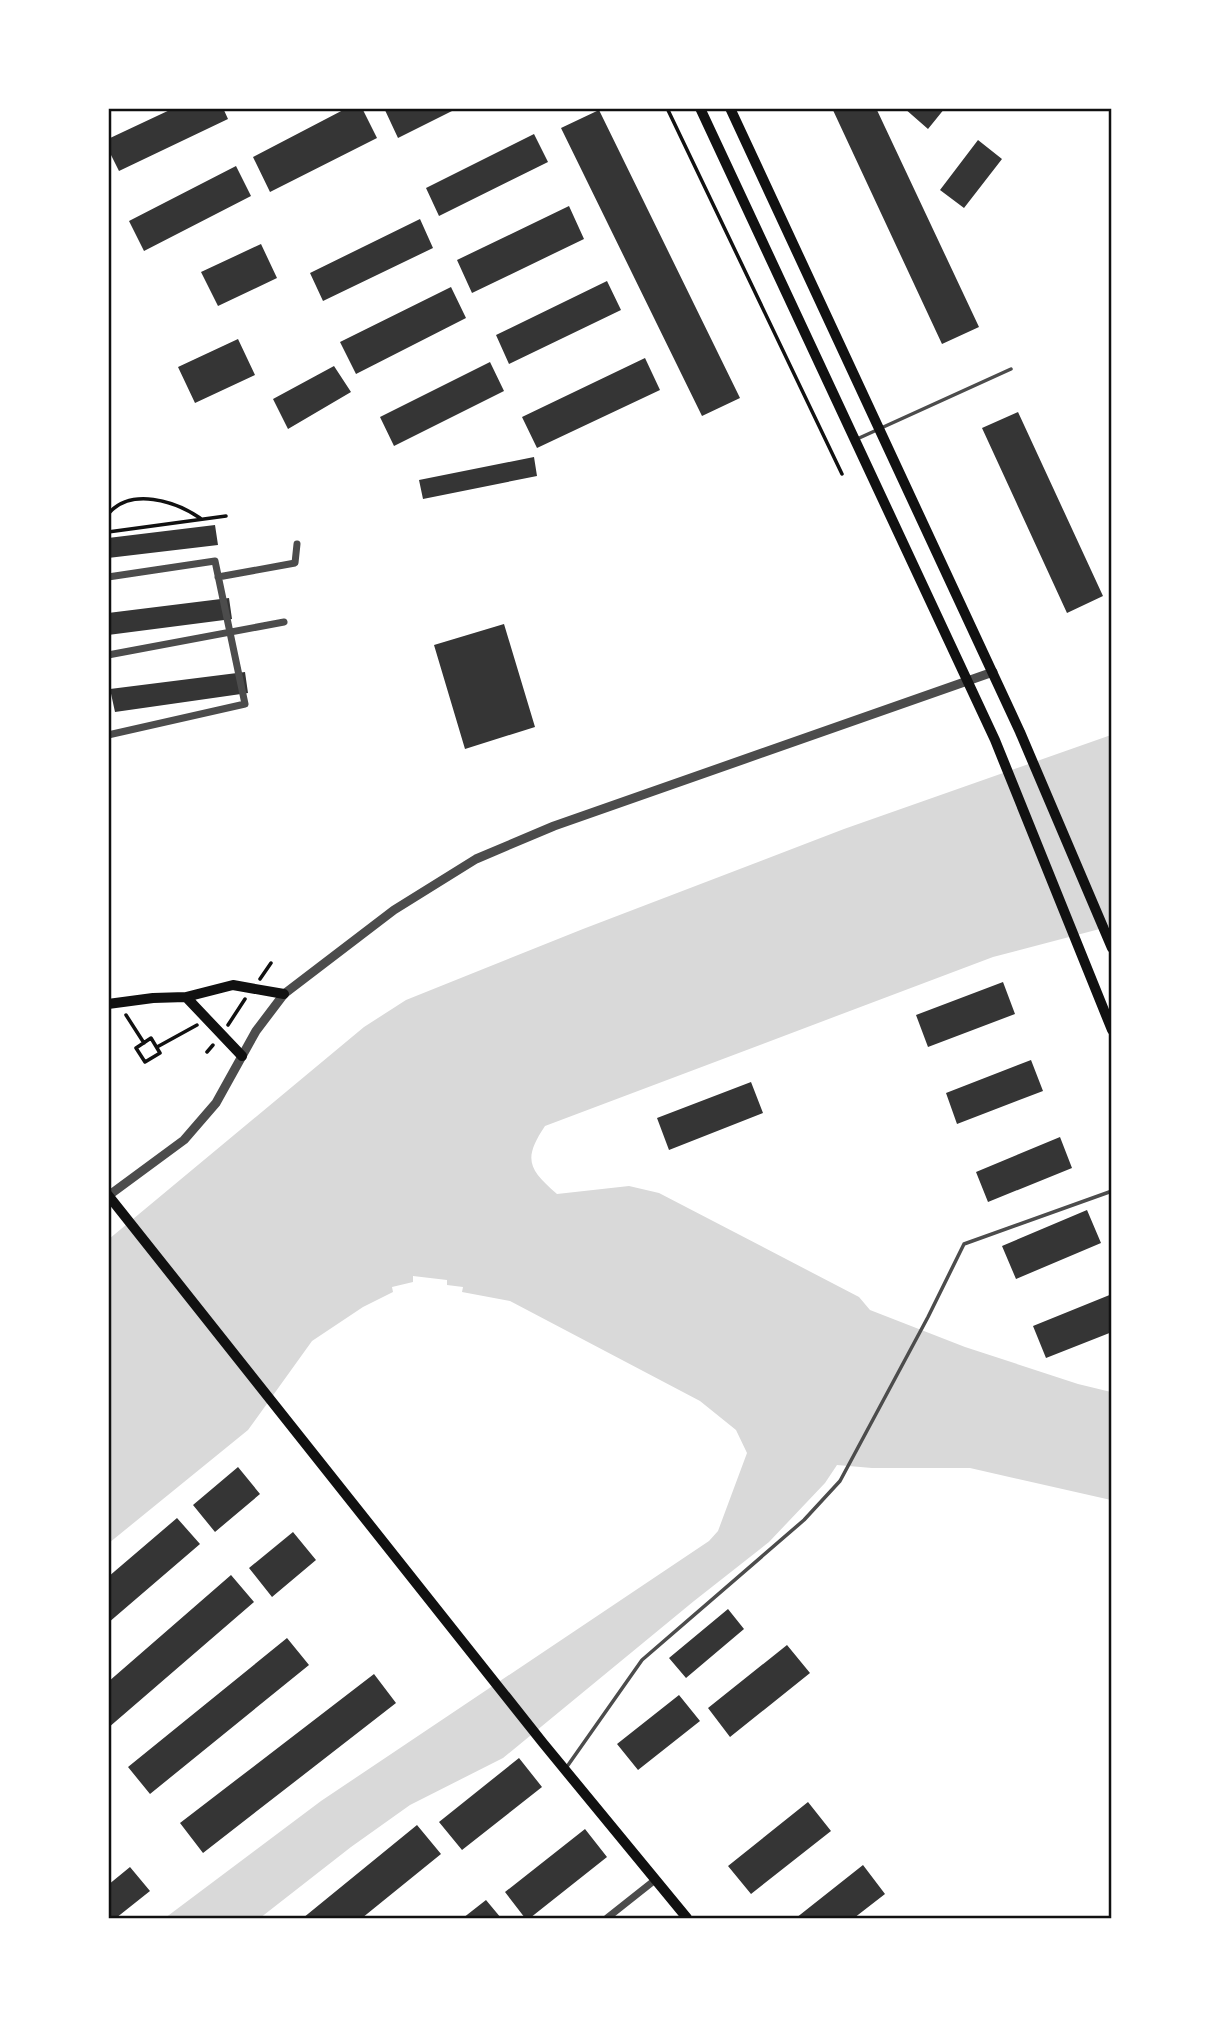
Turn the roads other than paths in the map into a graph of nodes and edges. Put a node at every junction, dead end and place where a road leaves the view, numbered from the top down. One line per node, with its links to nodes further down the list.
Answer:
1 (700, 108): 5 (main road)
2 (730, 108): 4 (main road)
3 (1011, 369): 4 (lane)
4 (879, 428): 5 (lane); 12 (main road)
5 (856, 439): 13 (main road)
6 (297, 544): 8 (street)
7 (108, 577): 8 (street)
8 (218, 577): 10 (street)
9 (284, 622): 10 (street)
10 (229, 632): 11 (street); 14 (street)
11 (108, 655)
12 (993, 672): 13 (street); 15 (main road)
13 (967, 682): 16 (street); 19 (main road)
14 (108, 735)
15 (1111, 947)
16 (284, 995): 17 (main road); 20 (street)
17 (186, 997): 18 (main road); 20 (main road)
18 (113, 1003)
19 (1111, 1030)
20 (242, 1056): 22 (street)
21 (1111, 1191): 23 (lane)
22 (108, 1195): 23 (main road)
23 (565, 1769): 24 (main road)
24 (655, 1880): 25 (street); 26 (main road)
25 (607, 1919)
26 (687, 1919)

